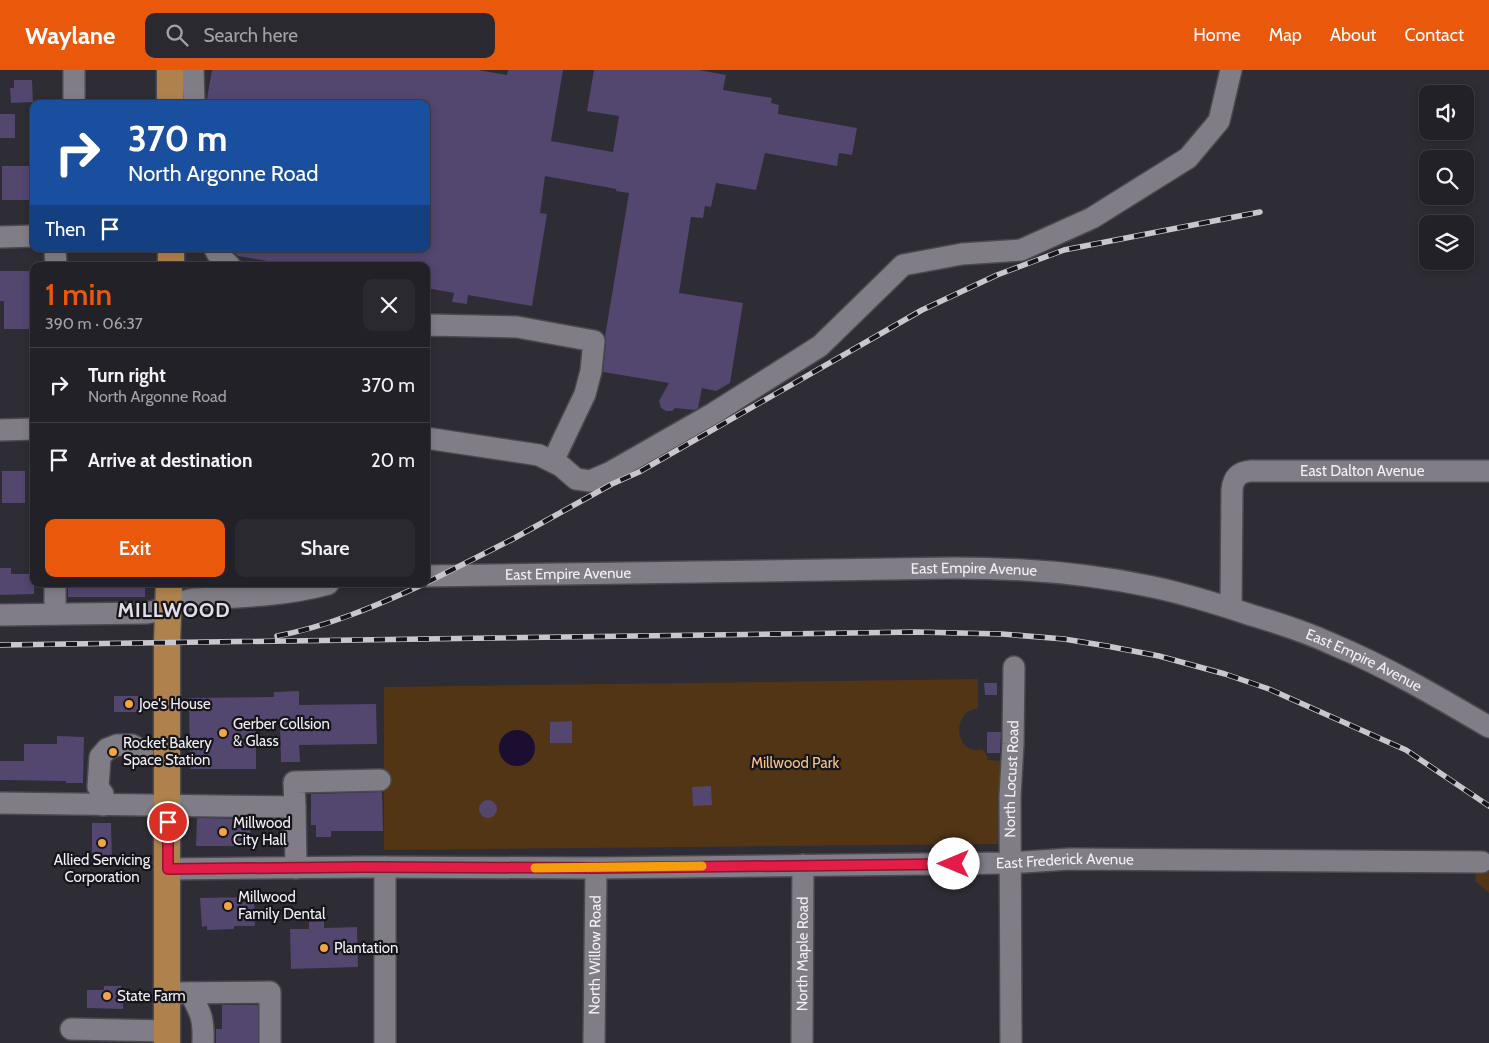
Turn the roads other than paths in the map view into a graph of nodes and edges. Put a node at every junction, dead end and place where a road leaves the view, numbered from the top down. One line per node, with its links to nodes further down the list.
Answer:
1 (74, 70): 5 (street)
2 (170, 70): 6 (main road)
3 (193, 70): 7 (street)
4 (1231, 70): 16 (street)
5 (74, 100)
6 (170, 100)
7 (194, 100)
8 (30, 236): 9 (street)
9 (0, 237)
10 (216, 252): 11 (street)
11 (226, 262)
12 (430, 325): 16 (street)
13 (0, 430): 14 (street)
14 (30, 430)
15 (430, 439): 16 (street)
16 (553, 461)
17 (1489, 471): 22 (street, East Dalton Avenue)
18 (430, 576): 22 (street, East Empire Avenue)
19 (55, 587): 24 (street)
20 (313, 587): 21 (street)
21 (169, 595): 24 (street); 27 (main road)
22 (1231, 608): 26 (street, East Empire Avenue)
23 (0, 614): 24 (street)
24 (55, 614)
25 (1014, 667): 34 (street, North Locust Road)
26 (1489, 727)
27 (155, 752): 29 (street); 31 (main road)
28 (380, 780): 32 (street)
29 (103, 799): 30 (street); 31 (street)
30 (0, 804)
31 (168, 806): 32 (street); 39 (main road)
32 (295, 807): 37 (street)
33 (1482, 862): 34 (street, East Frederick Avenue)
34 (1010, 863): 35 (street, East Frederick Avenue); 48 (street, North Locust Road)
35 (803, 865): 38 (street, East Frederick Avenue); 47 (street, North Maple Road)
36 (385, 867): 37 (street, East Frederick Avenue); 38 (street, East Frederick Avenue); 45 (street)
37 (296, 868): 39 (street, East Frederick Avenue)
38 (596, 868): 46 (street, North Willow Road)
39 (168, 869): 40 (main road)
40 (178, 993): 42 (main road); 43 (street); 44 (street)
41 (71, 1029): 42 (street)
42 (167, 1037)
43 (203, 1043)
44 (270, 1043)
45 (385, 1043)
46 (594, 1043)
47 (802, 1043)
48 (1011, 1043)

